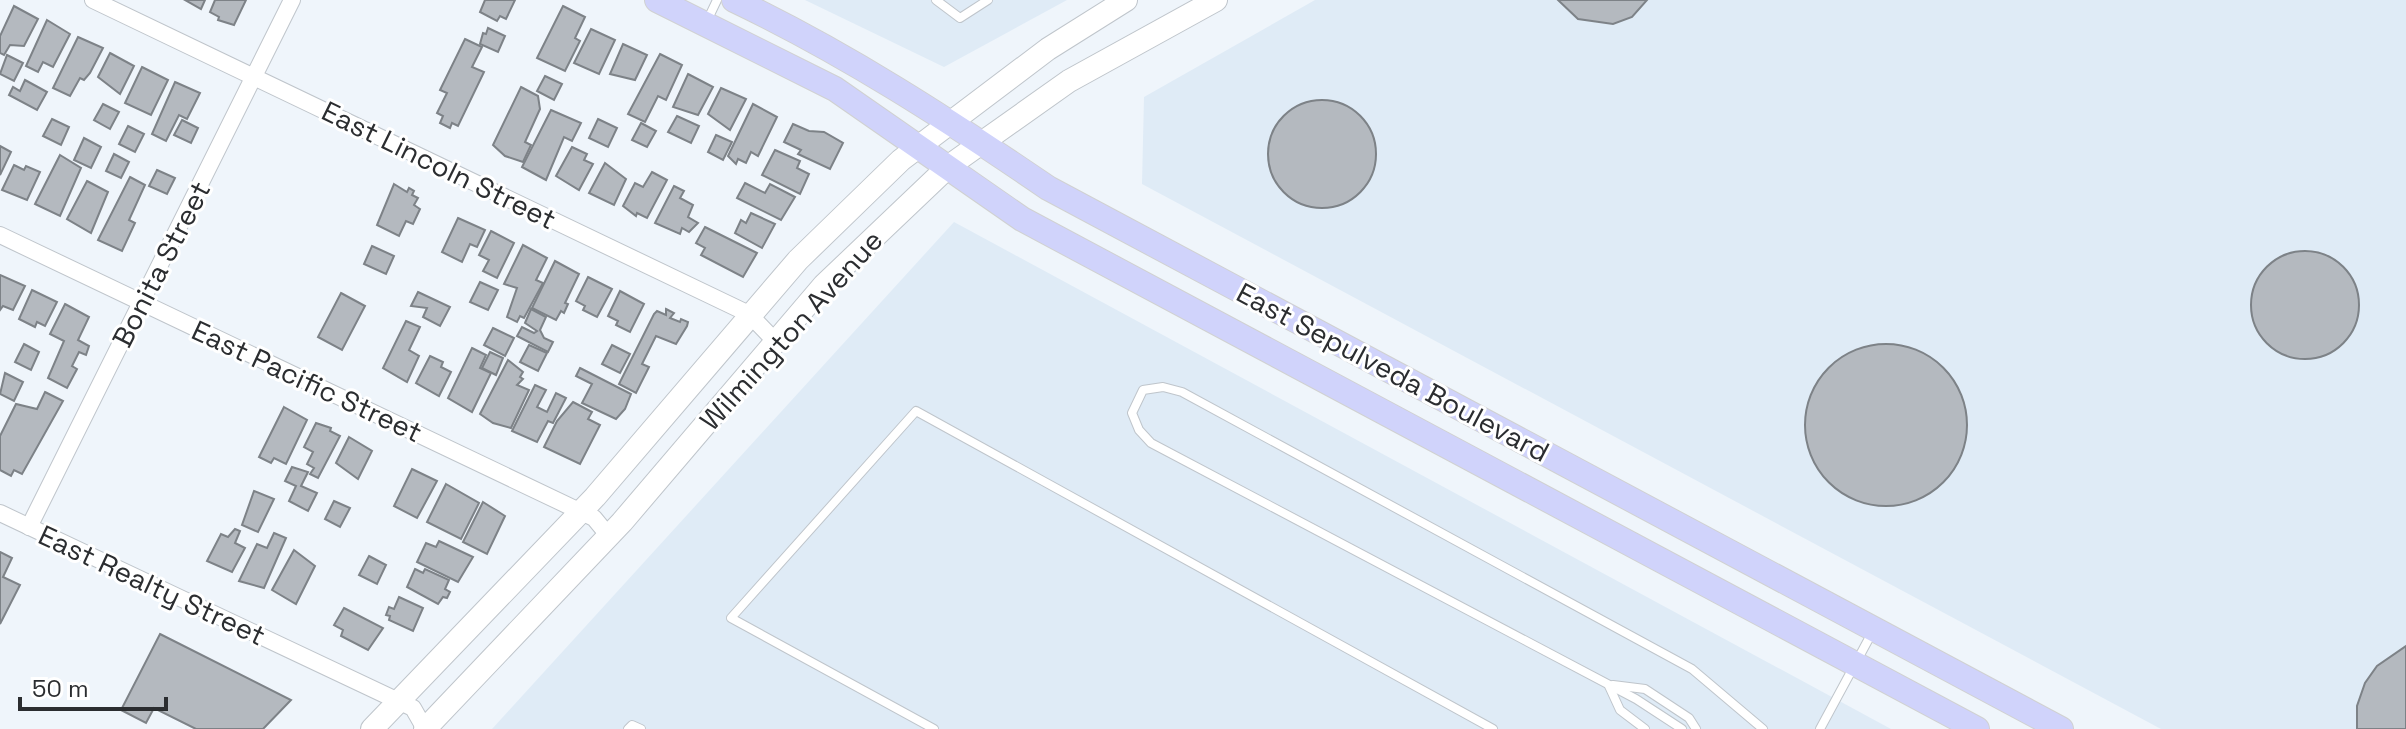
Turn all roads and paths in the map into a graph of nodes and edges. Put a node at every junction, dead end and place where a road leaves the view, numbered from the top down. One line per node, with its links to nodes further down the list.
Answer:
1 (93, 0): 11 (street, East Lincoln Street)
2 (292, 0): 11 (street, Bonita Street)
3 (657, 0): 10 (main road, East Sepulveda Boulevard)
4 (717, 0): 10 (lane)
5 (734, 0): 12 (main road, East Sepulveda Boulevard)
6 (936, 0): 7 (lane)
7 (988, 0)
8 (1126, 0): 12 (main road, Wilmington Avenue)
9 (1216, 0): 13 (main road, Wilmington Avenue)
10 (705, 24): 14 (main road, East Sepulveda Boulevard)
11 (255, 76): 17 (street, Bonita Street); 18 (street, East Lincoln Street)
12 (950, 120): 13 (main road, East Sepulveda Boulevard); 14 (main road, Wilmington Avenue)
13 (982, 141): 15 (main road, Wilmington Avenue); 24 (main road, East Sepulveda Boulevard)
14 (918, 146): 15 (main road, East Sepulveda Boulevard); 18 (main road, Wilmington Avenue)
15 (949, 166): 19 (main road, Wilmington Avenue); 25 (main road, East Sepulveda Boulevard)
16 (0, 235): 17 (street, East Pacific Street)
17 (141, 303): 20 (street, East Pacific Street); 22 (street, Bonita Street)
18 (749, 314): 19 (street, East Lincoln Street); 20 (main road, Wilmington Avenue)
19 (776, 342): 23 (main road, Wilmington Avenue)
20 (581, 512): 23 (street, East Pacific Street); 27 (main road, Wilmington Avenue)
21 (0, 513): 22 (street, East Realty Street)
22 (29, 527): 27 (street, East Realty Street)
23 (608, 535): 29 (main road, Wilmington Avenue)
24 (1873, 630): 25 (lane); 40 (main road, East Sepulveda Boulevard)
25 (1855, 664): 38 (lane); 39 (main road, East Sepulveda Boulevard)
26 (1608, 685): 34 (lane); 35 (lane); 36 (lane); 37 (lane)
27 (398, 702): 28 (main road, Wilmington Avenue); 29 (street, East Realty Street)
28 (372, 729)
29 (425, 729)
30 (628, 729): 31 (lane)
31 (641, 729)
32 (934, 729): 33 (lane)
33 (1493, 729)
34 (1645, 729)
35 (1682, 729)
36 (1696, 729)
37 (1763, 729)
38 (1820, 729)
39 (1977, 729)
40 (2061, 729)

